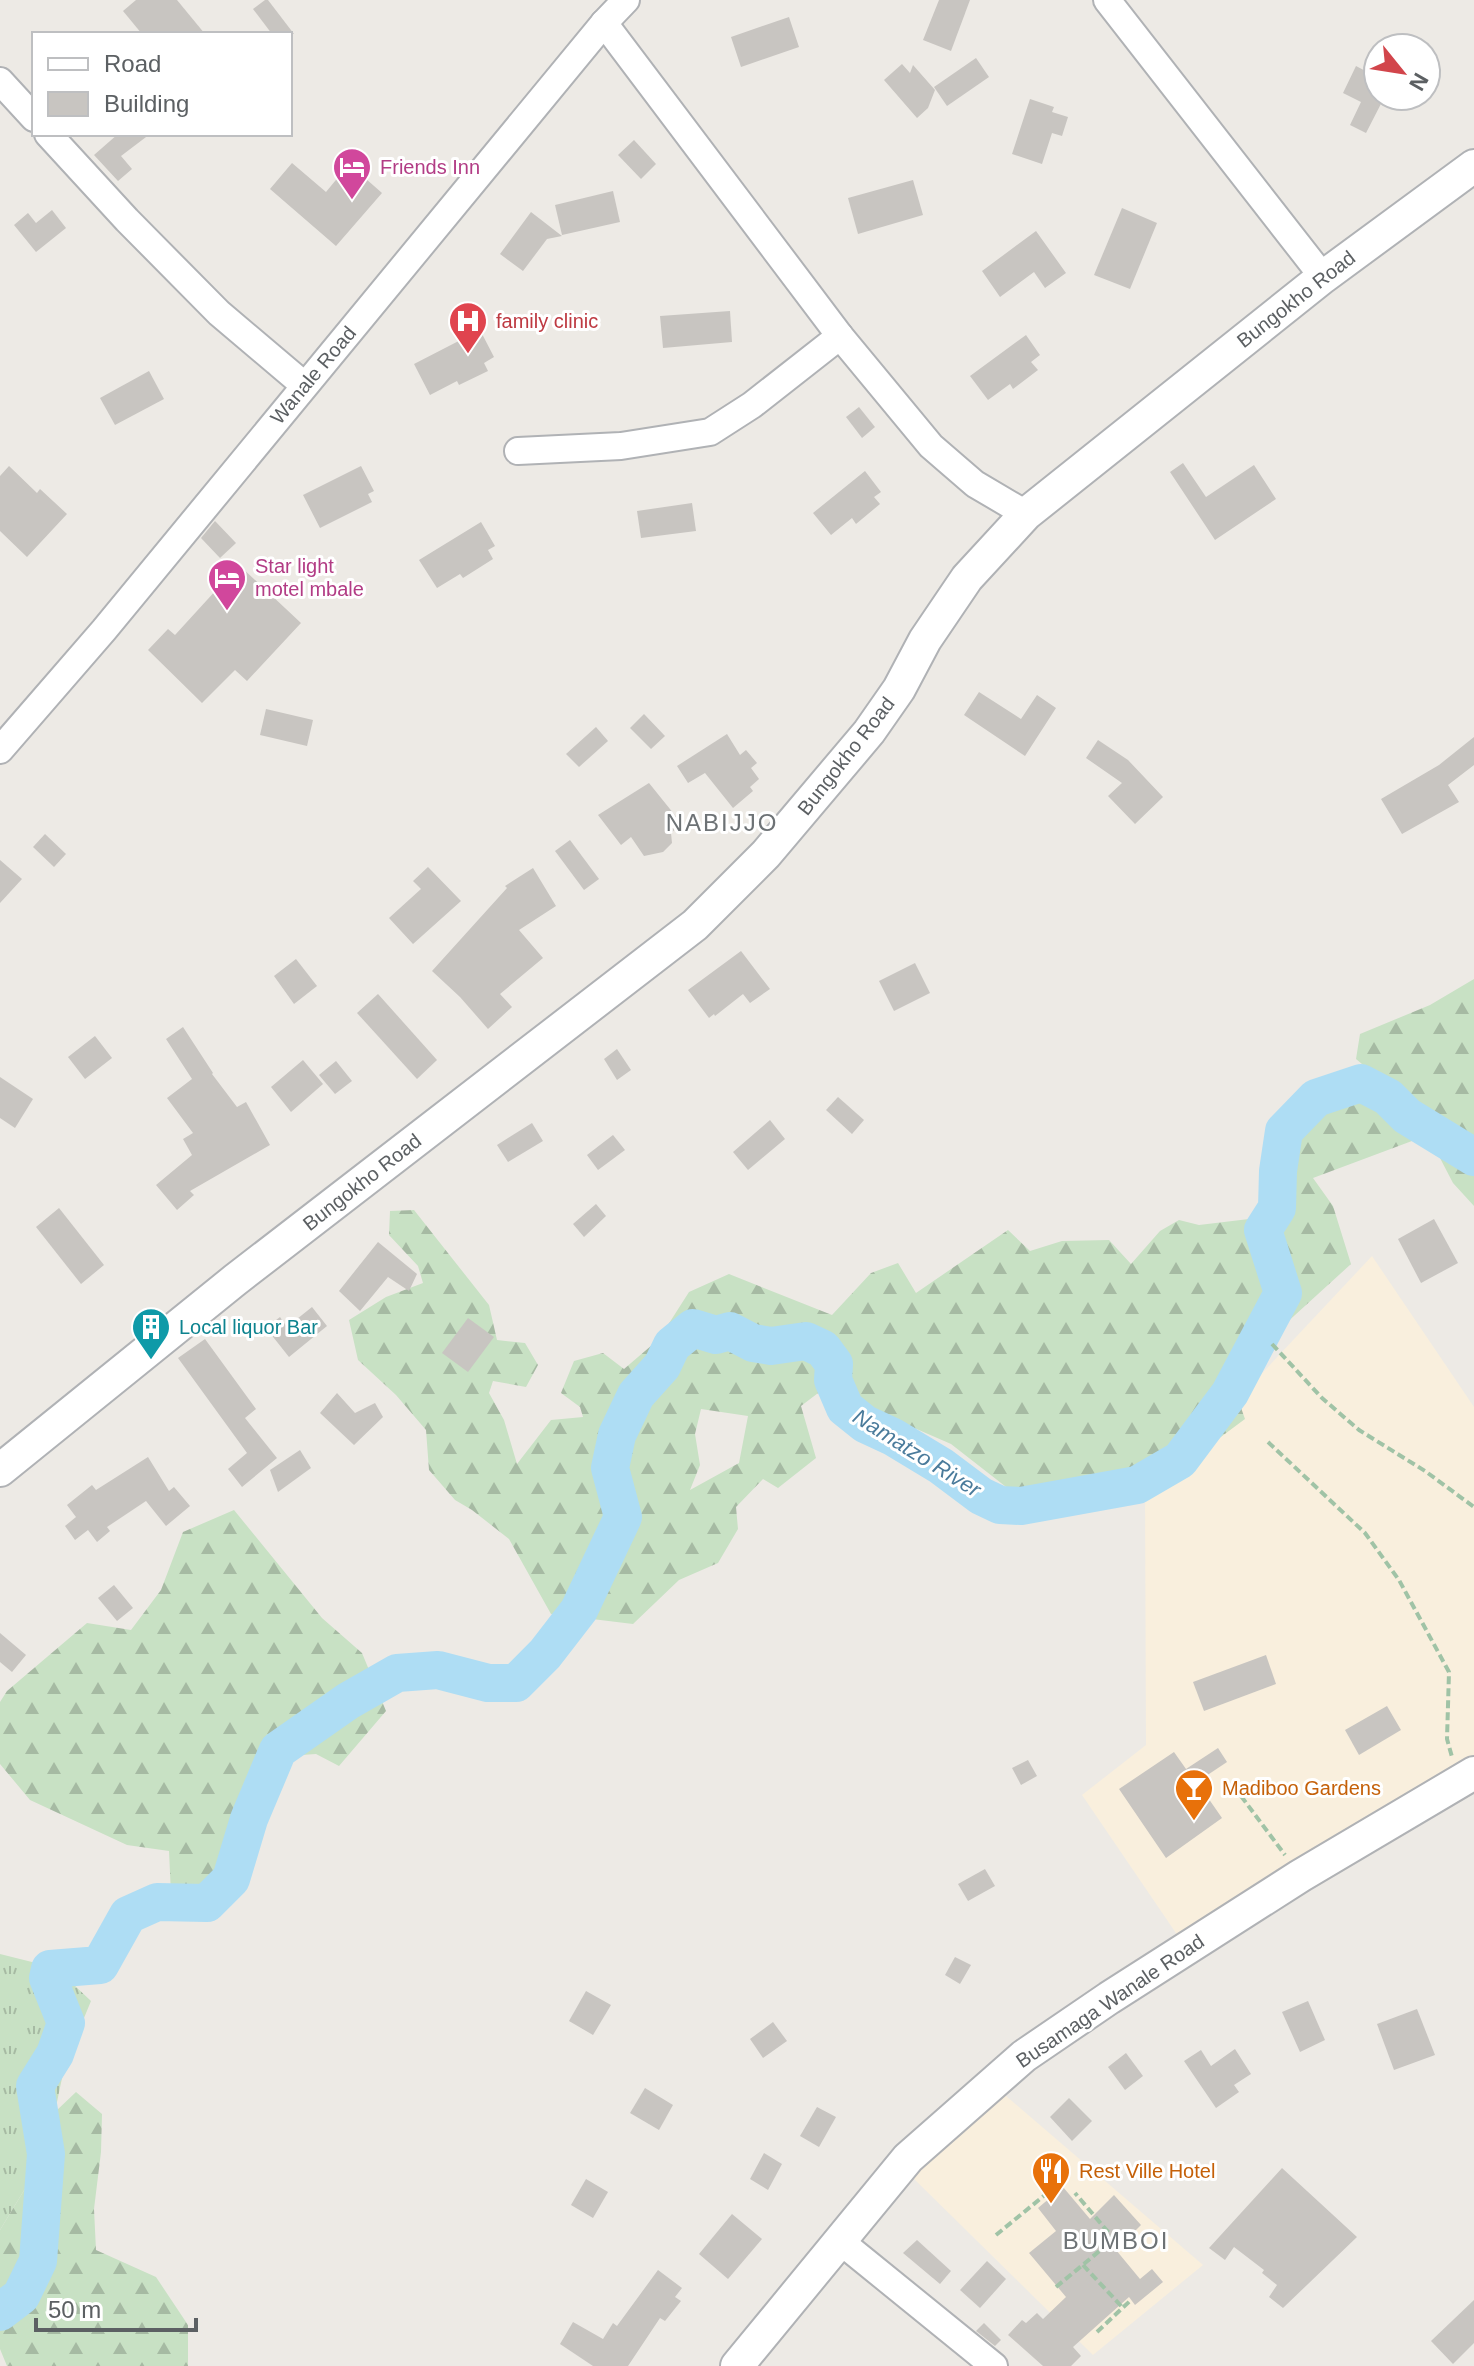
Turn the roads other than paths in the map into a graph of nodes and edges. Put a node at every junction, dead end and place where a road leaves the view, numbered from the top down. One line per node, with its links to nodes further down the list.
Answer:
1 (626, 0): 3 (street, Wanale Road)
2 (1107, 0): 8 (street)
3 (604, 23): 9 (street); 10 (street, Wanale Road)
4 (0, 81): 5 (street)
5 (32, 116)
6 (50, 136): 10 (street)
7 (1474, 166): 8 (street, Bungokho Road)
8 (1323, 277): 12 (street, Bungokho Road)
9 (840, 336): 11 (street); 12 (street)
10 (304, 385): 13 (street, Wanale Road)
11 (518, 451)
12 (1026, 514): 14 (street, Bungokho Road)
13 (0, 750)
14 (3, 1462)
15 (1466, 1778): 16 (street, Busamaga Wanale Road)
16 (840, 2241): 17 (street, Busamaga Wanale Road); 18 (street)
17 (737, 2366)
18 (994, 2366)

